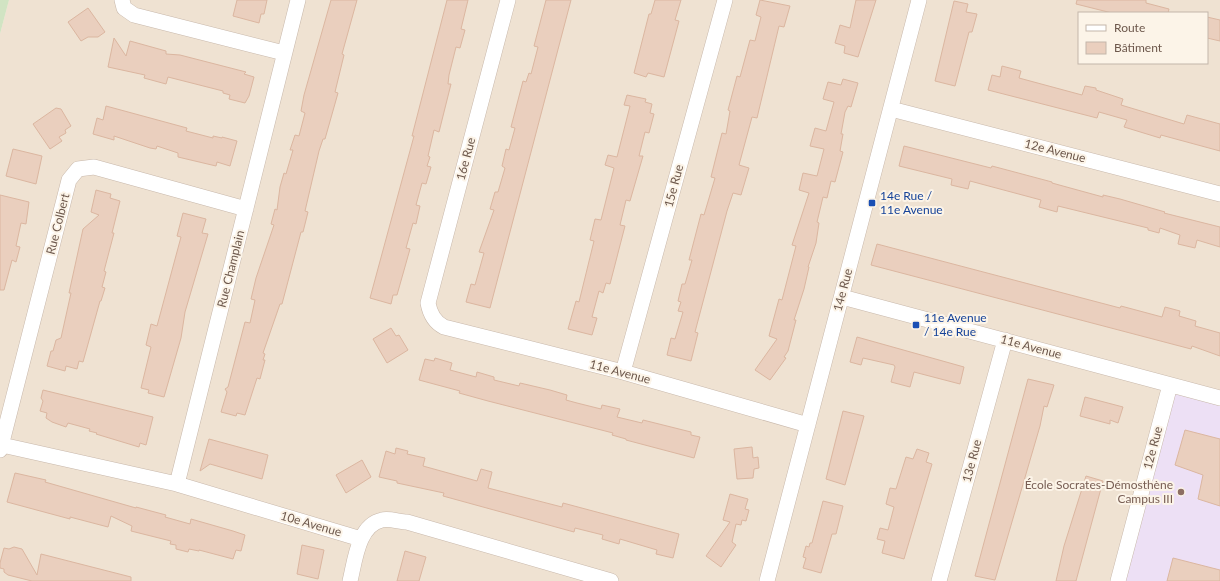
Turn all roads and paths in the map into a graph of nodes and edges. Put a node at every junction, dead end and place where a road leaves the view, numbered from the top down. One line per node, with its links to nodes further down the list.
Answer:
1 (122, 0): 6 (street)
2 (298, 0): 6 (street, Rue Champlain)
3 (508, 0): 11 (street, 16e Rue)
4 (725, 0): 13 (street, 15e Rue)
5 (919, 0): 7 (street, 14e Rue)
6 (284, 53): 9 (street, Rue Champlain)
7 (891, 109): 8 (street, 12e Avenue); 10 (street, 14e Rue)
8 (1220, 194)
9 (246, 209): 17 (street, Rue Colbert); 18 (street, Rue Champlain)
10 (842, 297): 12 (street, 11e Avenue); 16 (street, 14e Rue)
11 (434, 318): 13 (street, 11e Avenue)
12 (1005, 340): 14 (street, 11e Avenue); 24 (street, 13e Rue)
13 (624, 372): 16 (street, 11e Avenue)
14 (1170, 385): 15 (street, 11e Avenue); 25 (street, 12e Rue)
15 (1220, 398)
16 (808, 425): 23 (street, 14e Rue)
17 (1, 447): 18 (street, 10e Avenue)
18 (177, 484): 19 (street, 10e Avenue)
19 (361, 539): 20 (street); 21 (street)
20 (572, 576): 22 (street)
21 (350, 581)
22 (611, 581)
23 (767, 581)
24 (940, 581)
25 (1118, 581)

